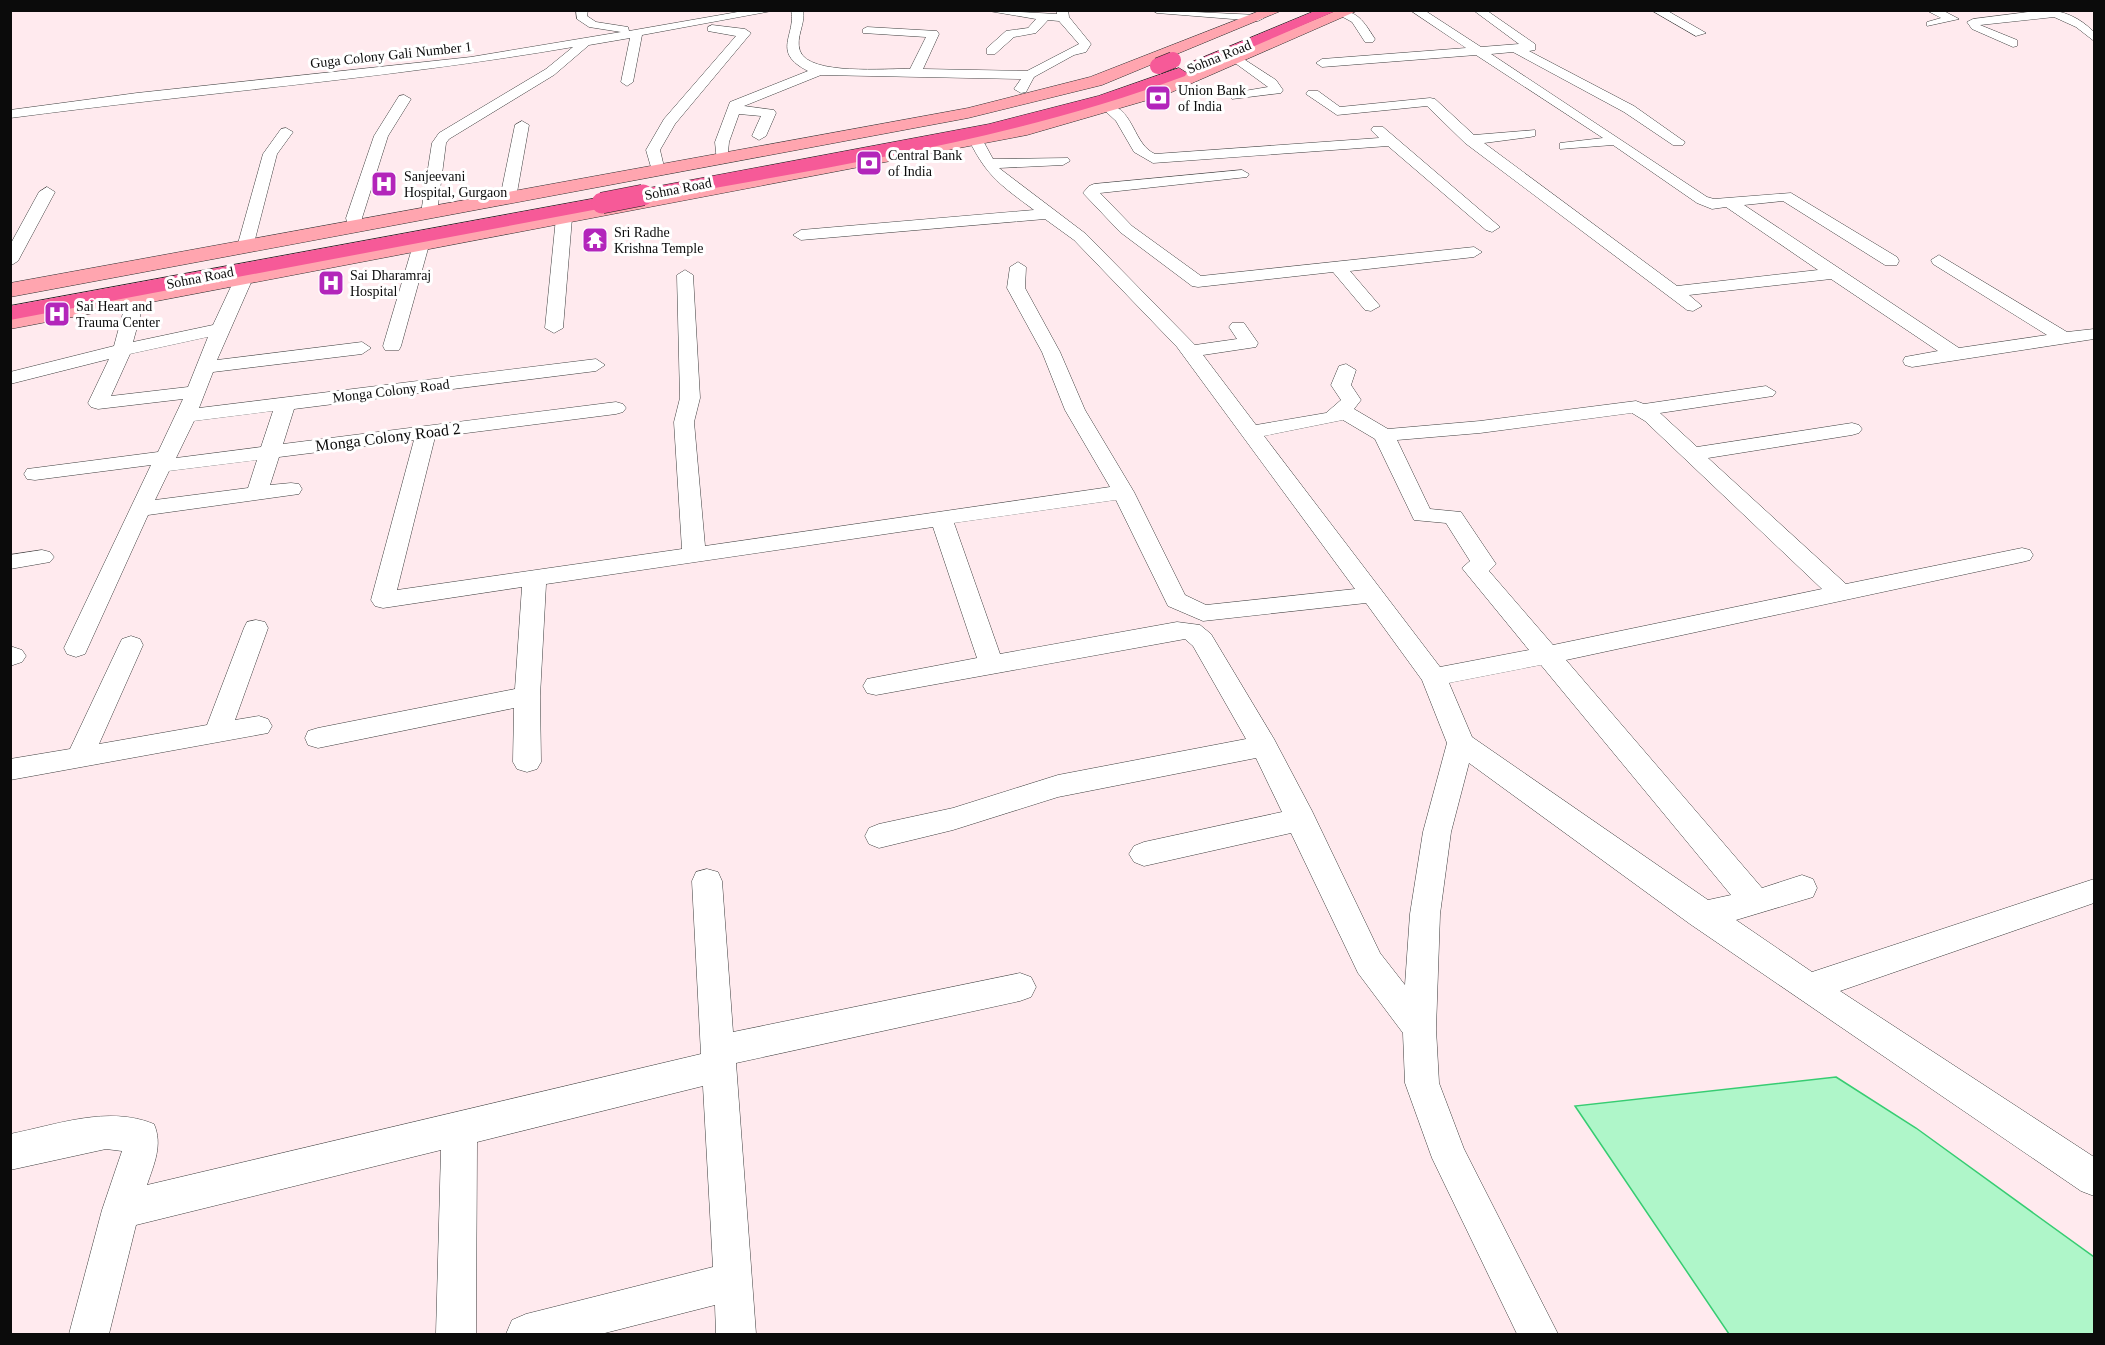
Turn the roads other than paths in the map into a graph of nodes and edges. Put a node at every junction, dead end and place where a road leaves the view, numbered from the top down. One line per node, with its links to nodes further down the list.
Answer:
1 (582, 10): 19 (street)
2 (772, 10): 16 (street, Guga Colony Gali Number 1)
3 (797, 10): 31 (street)
4 (988, 10): 15 (street)
5 (1157, 10): 14 (street)
6 (1296, 10): 30 (highway, Sohna Road)
7 (1414, 10): 27 (street)
8 (1478, 10): 25 (street)
9 (1656, 10): 20 (street)
10 (1931, 10): 17 (street)
11 (1343, 12): 22 (street); 28 (main road); 30 (highway, Sohna Road)
12 (2052, 12): 21 (street); 24 (street)
13 (1063, 14): 15 (street); 33 (street)
14 (1259, 14): 30 (main road)
15 (1044, 17): 26 (street)
16 (702, 24): 19 (street, Guga Colony Gali Number 1); 56 (street)
17 (1931, 24)
18 (867, 31): 32 (street)
19 (641, 33): 23 (street, Guga Colony Gali Number 1); 34 (street)
20 (1700, 33)
21 (2094, 38)
22 (1369, 39)
23 (585, 43): 42 (street, Guga Colony Gali Number 1); 63 (street)
24 (2013, 43)
25 (1518, 49): 27 (street); 51 (street)
26 (991, 51)
27 (1481, 52): 29 (street); 50 (street)
28 (1239, 60): 30 (main road); 36 (street)
29 (1322, 63)
30 (1176, 67): 38 (main road); 39 (main road); 60 (highway, Sohna Road)
31 (819, 71): 32 (street); 40 (street)
32 (915, 72): 33 (street)
33 (1029, 75): 38 (street)
34 (627, 82)
35 (1313, 94): 41 (street)
36 (1237, 96)
37 (404, 99): 66 (street)
38 (1023, 101): 53 (main road)
39 (1109, 108): 47 (main road); 49 (street)
40 (733, 109): 46 (street); 53 (street)
41 (1350, 110): 48 (street); 49 (street)
42 (10, 114)
43 (522, 124): 61 (street)
44 (286, 132): 72 (street)
45 (1530, 133): 48 (street)
46 (759, 136)
47 (976, 140): 55 (street); 60 (main road)
48 (1470, 140): 83 (street)
49 (1392, 141): 67 (street)
50 (1616, 141): 52 (street); 62 (street)
51 (1678, 142)
52 (1565, 146)
53 (722, 159): 56 (main road)
54 (1063, 161): 55 (street)
55 (988, 164): 64 (street)
56 (658, 171): 58 (main road)
57 (1242, 174): 68 (street)
58 (603, 191): 60 (highway, Sohna Road, bridge); 61 (main road); 85 (highway, Sohna Road); 88 (highway, Sohna Road)
59 (47, 192): 75 (street)
60 (636, 194): 65 (main road)
61 (508, 198): 63 (main road)
62 (1729, 202): 76 (street); 79 (street)
63 (429, 213): 66 (main road)
64 (1047, 214): 69 (street); 70 (street)
65 (564, 218): 71 (main road); 90 (street)
66 (355, 227): 72 (main road)
67 (1492, 228)
68 (1126, 229): 70 (street); 77 (street)
69 (801, 235)
70 (1080, 237): 97 (street)
71 (421, 245): 81 (main road); 94 (street)
72 (245, 247): 82 (main road)
73 (1474, 252): 77 (street)
74 (1939, 260): 93 (street)
75 (10, 261)
76 (1890, 261)
77 (1336, 265): 86 (street)
78 (1018, 267): 120 (street)
79 (1835, 273): 83 (street); 98 (street)
80 (686, 275): 124 (street)
81 (244, 278): 84 (main road); 91 (street)
82 (10, 290)
83 (1674, 291): 87 (street)
84 (136, 298): 88 (main road); 96 (street)
85 (10, 300)
86 (1371, 306)
87 (1693, 306)
88 (11, 320)
89 (1238, 327): 97 (street)
90 (554, 328)
91 (220, 329): 96 (street); 101 (street)
92 (2094, 334): 93 (street)
93 (2065, 339): 98 (street)
94 (392, 346)
95 (362, 348): 101 (street)
96 (122, 350): 103 (street); 104 (street)
97 (1190, 351): 112 (street)
98 (1956, 355): 99 (street)
99 (1912, 361)
100 (596, 365): 106 (street, Monga Colony Road)
101 (206, 367): 104 (street)
102 (1346, 370): 109 (street)
103 (10, 378)
104 (197, 392): 110 (street)
105 (1766, 392): 108 (street)
106 (285, 404): 110 (street, Monga Colony Road); 115 (street)
107 (616, 408): 113 (street, Monga Colony Road 2)
108 (1641, 410): 114 (street); 116 (street)
109 (1343, 411): 112 (street); 114 (street)
110 (186, 416): 117 (street)
111 (1852, 429): 116 (street)
112 (1252, 432): 130 (street)
113 (426, 433): 115 (street, Monga Colony Road 2); 128 (street)
114 (1384, 435): 134 (street)
115 (269, 453): 117 (street, Monga Colony Road 2); 121 (street)
116 (1692, 454): 129 (street)
117 (163, 461): 118 (street, Monga Colony Road 2); 122 (street)
118 (35, 474)
119 (291, 489): 121 (street)
120 (1123, 492): 123 (street); 130 (street)
121 (257, 494): 122 (street)
122 (140, 509): 133 (street)
123 (942, 520): 124 (street); 135 (street)
124 (694, 553): 128 (street)
125 (2022, 555): 129 (street)
126 (42, 557): 127 (street)
127 (10, 562)
128 (535, 577): 138 (street)
129 (1840, 592): 134 (street)
130 (1371, 595): 136 (street)
131 (256, 628): 140 (street)
132 (131, 645): 144 (street)
133 (76, 648)
134 (1549, 656): 136 (street); 153 (street)
135 (992, 666): 137 (street); 143 (street)
136 (1434, 676): 142 (street)
137 (876, 686)
138 (527, 696): 141 (street); 145 (street)
139 (259, 726): 140 (street)
140 (217, 734): 144 (street)
141 (318, 738)
142 (1461, 743): 154 (street); 157 (street)
143 (1264, 746): 147 (street); 148 (street)
144 (79, 758): 146 (street)
145 (527, 762)
146 (10, 770)
147 (1302, 819): 149 (street); 157 (street)
148 (879, 836)
149 (1144, 854)
150 (707, 881): 158 (street)
151 (1802, 888): 153 (street)
152 (2094, 891): 156 (street)
153 (1756, 903): 154 (street)
154 (1701, 915): 156 (street)
155 (1020, 987): 158 (street)
156 (1808, 988): 161 (street)
157 (1419, 1029): 168 (street)
158 (720, 1059): 159 (street); 163 (street)
159 (459, 1129): 162 (street); 165 (street)
160 (10, 1152): 162 (street)
161 (2093, 1176)
162 (121, 1210): 164 (street)
163 (731, 1282): 166 (street); 167 (street)
164 (89, 1335)
165 (456, 1335)
166 (526, 1335)
167 (735, 1335)
168 (1538, 1335)

